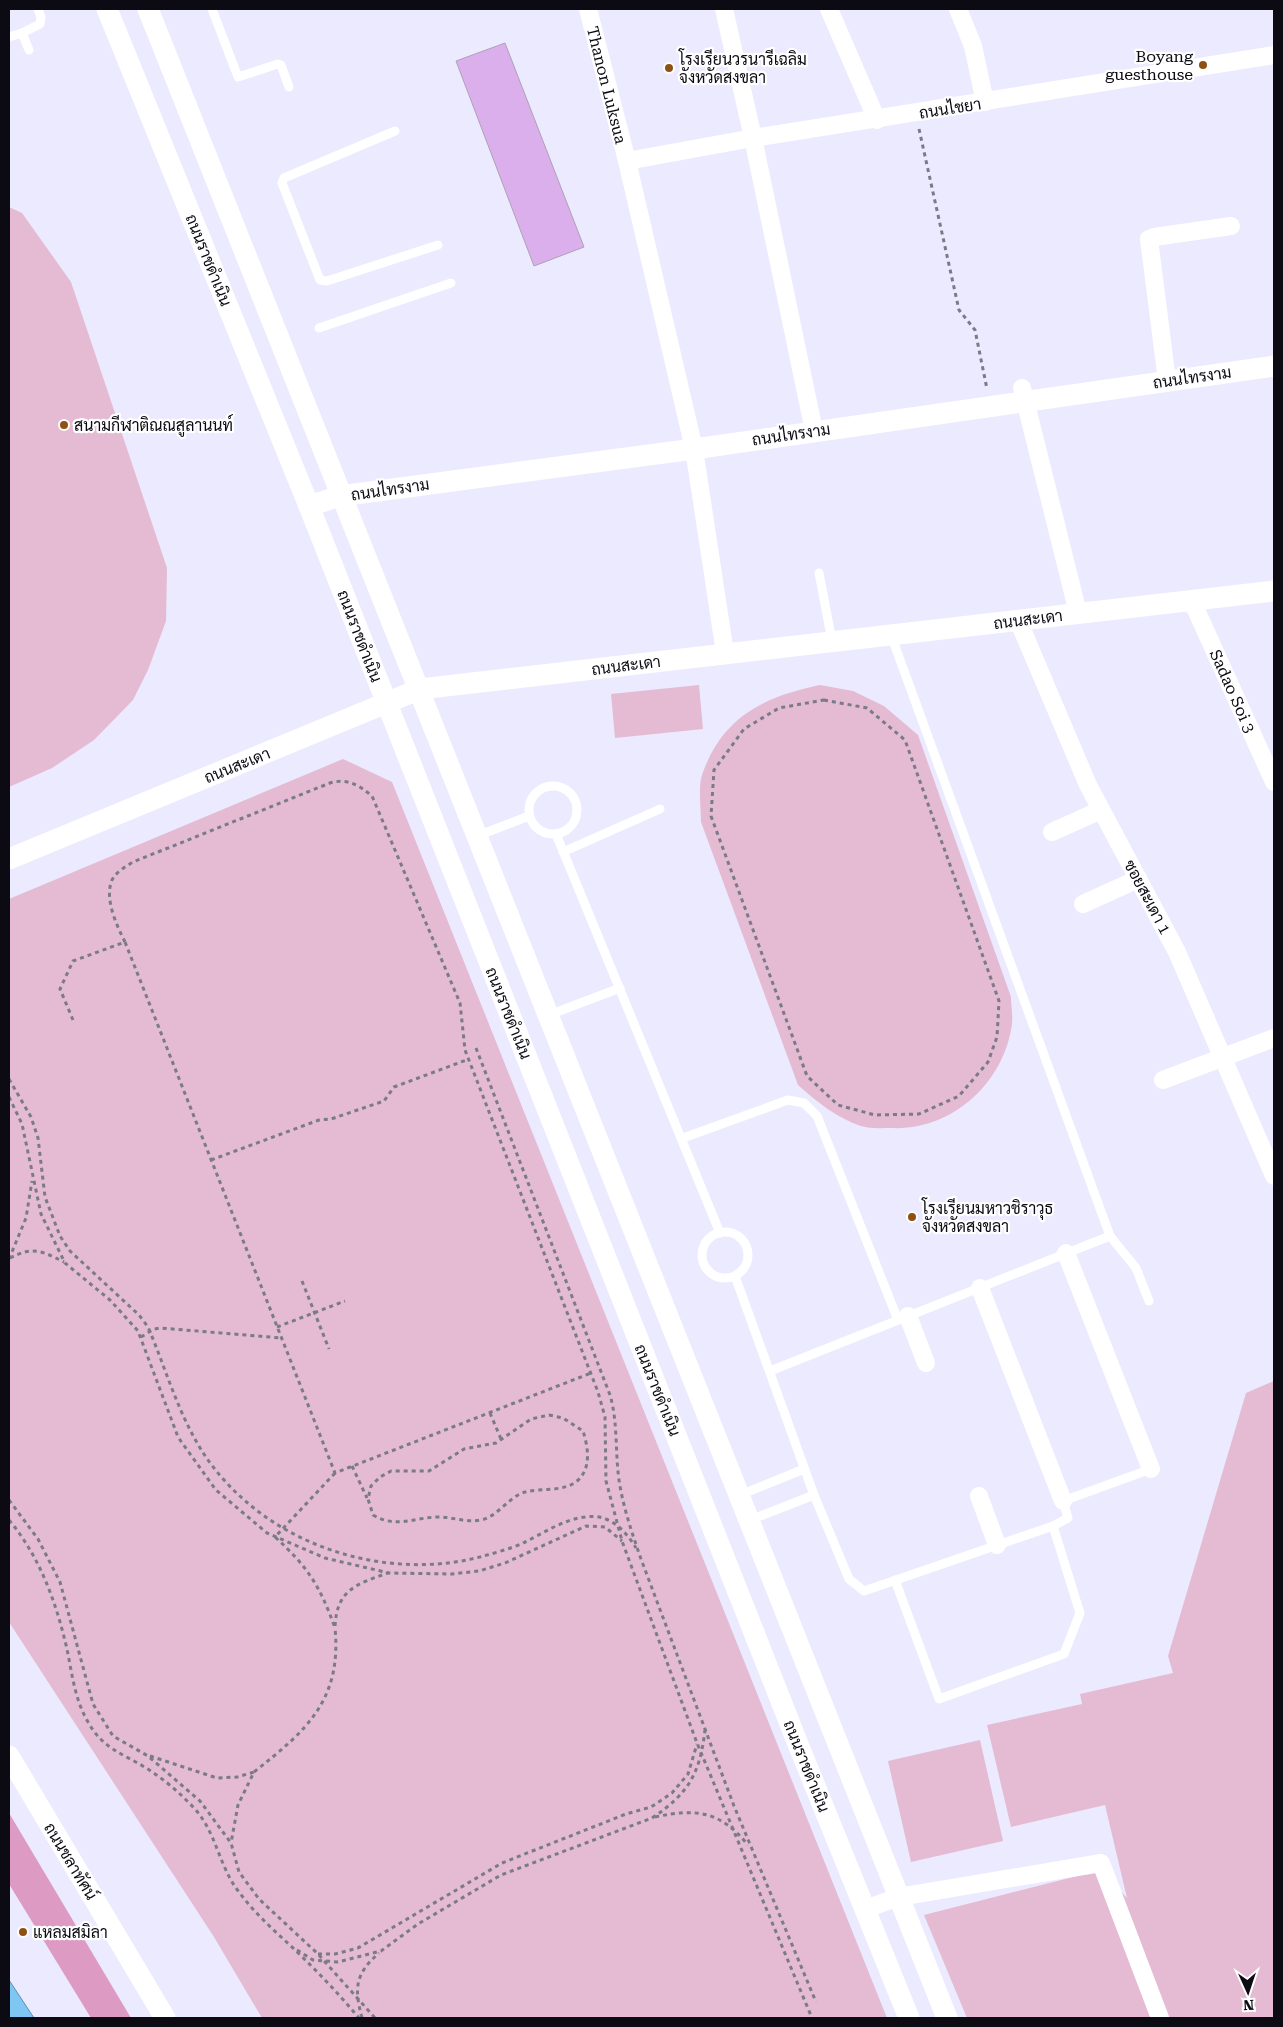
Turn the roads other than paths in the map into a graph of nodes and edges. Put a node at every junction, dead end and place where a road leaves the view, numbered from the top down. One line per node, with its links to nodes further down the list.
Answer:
1 (38, 9): 9 (lane)
2 (106, 9): 29 (street, ถนนราชดำเนิน)
3 (148, 9): 28 (street, ถนนราชดำเนิน)
4 (212, 9): 13 (lane)
5 (588, 9): 18 (street, Thanon Luksua)
6 (724, 9): 17 (street)
7 (829, 9): 15 (street)
8 (958, 9): 14 (street)
9 (22, 33): 10 (lane); 11 (lane)
10 (9, 37)
11 (29, 50)
12 (1274, 55): 14 (street, ถนนไชยา)
13 (289, 87)
14 (985, 102): 15 (street, ถนนไชยา)
15 (877, 120): 17 (street, ถนนไชยา)
16 (395, 131): 20 (lane)
17 (753, 138): 18 (street, ถนนไชยา); 26 (street)
18 (626, 161): 27 (street, Thanon Luksua)
19 (1231, 226): 24 (street)
20 (438, 245)
21 (451, 283): 22 (lane)
22 (319, 328)
23 (1274, 366): 24 (street, ถนนไทรงาม)
24 (1166, 381): 25 (street, ถนนไทรงาม)
25 (1024, 395): 26 (street, ถนนไทรงาม); 33 (street)
26 (814, 431): 27 (street, ถนนไทรงาม)
27 (694, 449): 28 (street, ถนนไทรงาม); 37 (street, Thanon Luksua)
28 (340, 496): 29 (street, ถนนไทรงาม); 38 (street, ถนนราชดำเนิน)
29 (310, 506): 39 (street, ถนนราชดำเนิน)
30 (819, 573): 36 (lane)
31 (1274, 591): 32 (street, ถนนสะเดา)
32 (1192, 601): 33 (street, ถนนสะเดา); 40 (street, Sadao Soi 3)
33 (1078, 613): 34 (street, ถนนสะเดา)
34 (1018, 620): 35 (street, ถนนสะเดา); 42 (street, ซอยสะเดา 1)
35 (891, 634): 36 (street, ถนนสะเดา); 59 (lane)
36 (832, 641): 37 (street, ถนนสะเดา)
37 (725, 653): 38 (street, ถนนสะเดา)
38 (420, 690): 39 (street, ถนนสะเดา); 46 (street, ถนนราชดำเนิน)
39 (387, 704): 48 (street, ถนนสะเดา); 79 (street, ถนนราชดำเนิน)
40 (1274, 782)
41 (660, 809): 47 (lane)
42 (1101, 810): 44 (street); 49 (street, ซอยสะเดา 1)
43 (529, 816): 45 (lane); 45 (lane); 46 (lane)
44 (1052, 832)
45 (556, 834): 47 (lane)
46 (477, 836): 52 (street, ถนนราชดำเนิน)
47 (563, 852): 51 (lane)
48 (9, 859)
49 (1138, 879): 50 (street); 54 (street, ซอยสะเดา 1)
50 (1084, 904)
51 (620, 988): 52 (lane); 56 (lane)
52 (549, 1015): 69 (street, ถนนราชดำเนิน)
53 (1274, 1038): 54 (street)
54 (1223, 1059): 55 (street); 57 (street, ซอยสะเดา 1)
55 (1163, 1080)
56 (683, 1138): 58 (lane); 64 (lane)
57 (1274, 1176)
58 (720, 1233): 61 (lane); 61 (lane)
59 (1110, 1236): 60 (lane); 63 (lane)
60 (1066, 1253): 62 (lane); 68 (street)
61 (735, 1276): 66 (lane)
62 (980, 1288): 64 (lane); 72 (street)
63 (1150, 1302)
64 (903, 1318): 65 (street); 66 (lane)
65 (926, 1363)
66 (770, 1371): 67 (lane)
67 (804, 1469): 69 (lane); 70 (lane)
68 (1151, 1469): 72 (lane)
69 (740, 1495): 73 (street, ถนนราชดำเนิน)
70 (814, 1495): 73 (lane); 76 (lane)
71 (979, 1496): 75 (street)
72 (1064, 1501): 74 (lane)
73 (750, 1520): 78 (street, ถนนราชดำเนิน)
74 (1053, 1526): 75 (lane); 76 (lane)
75 (997, 1545): 76 (lane)
76 (895, 1580)
77 (9, 1756): 80 (street, ถนนชลาทัศน์)
78 (898, 1897): 79 (street); 82 (street, ถนนราชดำเนิน); 83 (street)
79 (865, 1909): 81 (street, ถนนราชดำเนิน)
80 (165, 2018)
81 (909, 2018)
82 (948, 2018)
83 (1160, 2018)

